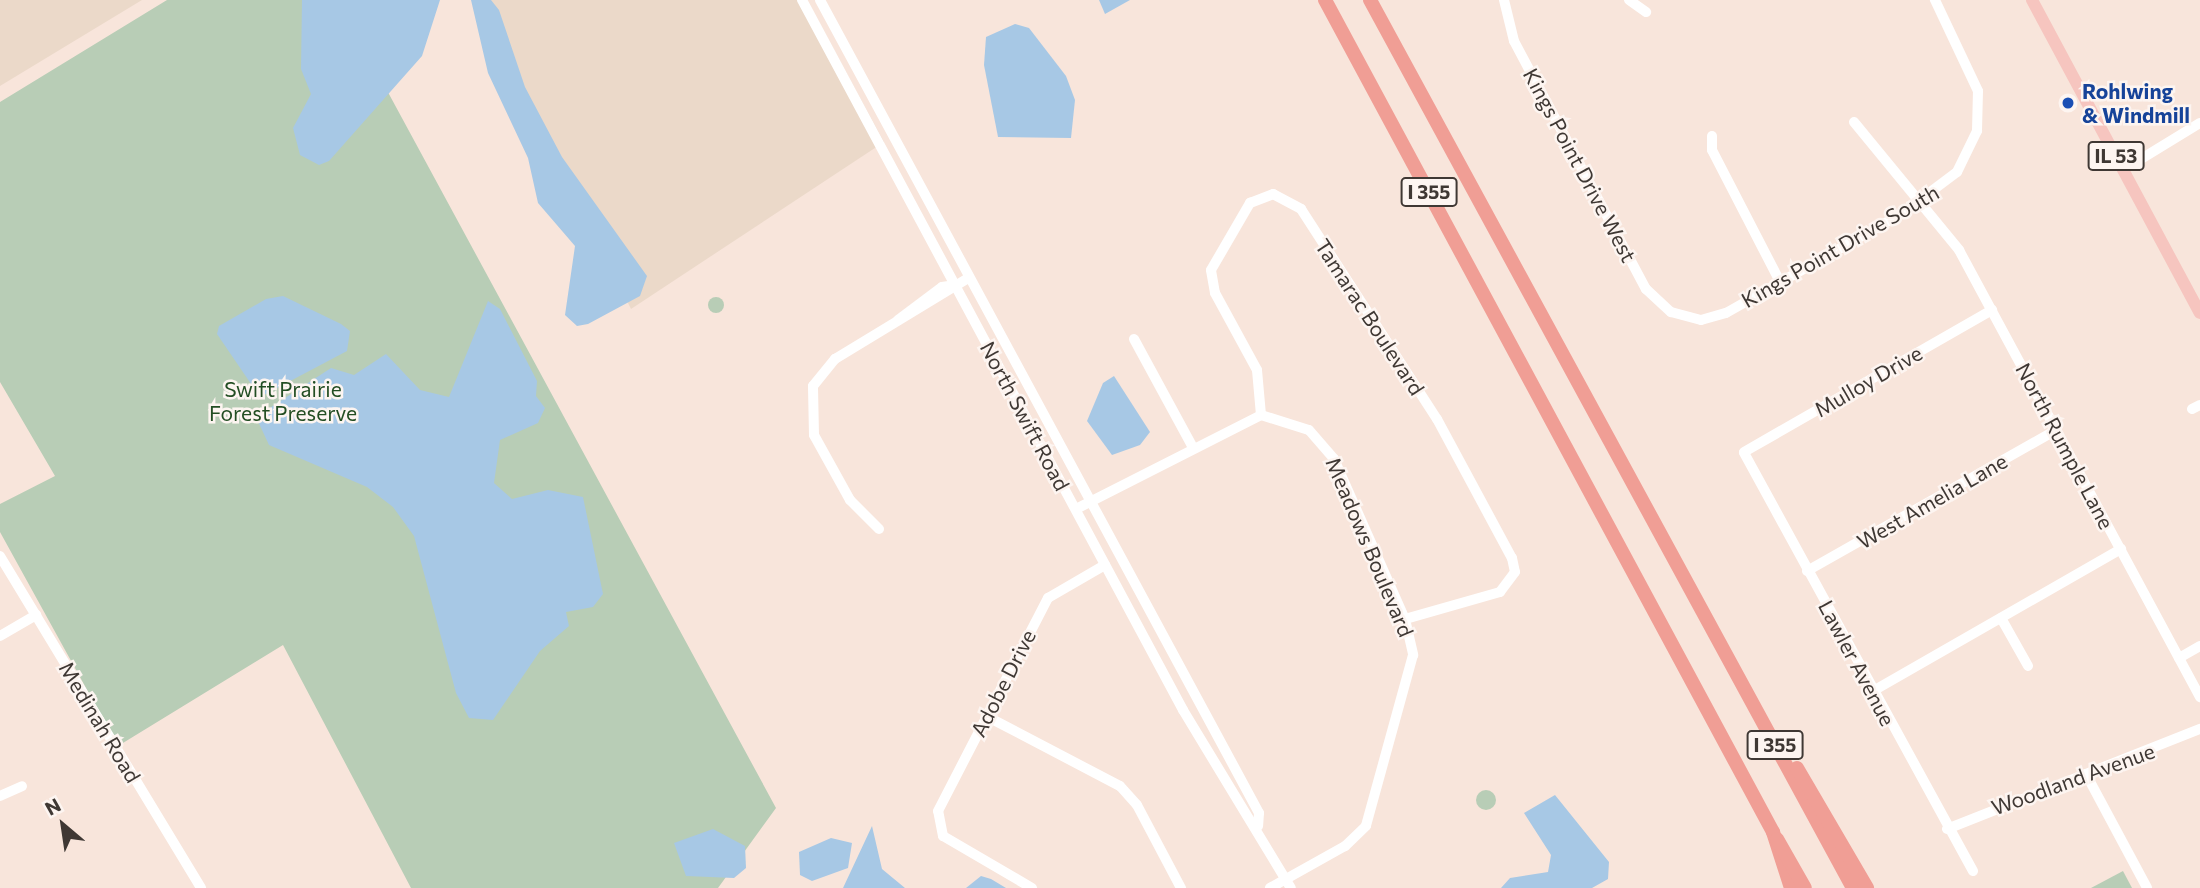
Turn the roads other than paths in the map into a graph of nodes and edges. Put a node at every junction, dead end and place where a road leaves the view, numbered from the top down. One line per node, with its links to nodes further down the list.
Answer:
1 (802, 0): 17 (street, North Swift Road)
2 (820, 0): 15 (street, North Swift Road)
3 (1325, 0): 50 (highway, I 355)
4 (1370, 0): 33 (highway, I 355)
5 (1629, 0): 9 (street)
6 (1935, 0): 14 (street, Kings Point Drive South)
7 (2032, 0): 13 (main road, IL 53)
8 (1504, 4): 19 (street, Kings Point Drive West)
9 (1646, 12)
10 (1854, 122): 14 (street, North Rumple Lane)
11 (2200, 123): 13 (street)
12 (1712, 136): 16 (street)
13 (2123, 170): 20 (main road, IL 53)
14 (1922, 201): 16 (street, Kings Point Drive South); 18 (street, North Rumple Lane)
15 (968, 278): 17 (street); 26 (street, North Swift Road)
16 (1780, 282): 19 (street, Kings Point Drive South)
17 (955, 285): 27 (street, North Swift Road); 28 (street)
18 (1992, 310): 23 (street, North Rumple Lane); 25 (street, Mulloy Drive)
19 (1671, 312)
20 (2200, 313)
21 (1134, 339): 24 (street)
22 (1261, 415): 24 (street); 36 (street, Meadows Boulevard); 36 (street, Tamarac Boulevard)
23 (2056, 430): 29 (street, North Rumple Lane); 32 (street, West Amelia Lane)
24 (1192, 446): 26 (street)
25 (1744, 452): 32 (street, Lawler Avenue)
26 (1090, 502): 27 (street); 48 (street, North Swift Road)
27 (1076, 509): 31 (street, North Swift Road)
28 (879, 529)
29 (2120, 549): 35 (street); 39 (street, North Rumple Lane)
30 (0, 556): 34 (street, Medinah Road)
31 (1105, 565): 43 (street, Adobe Drive); 48 (street, North Swift Road)
32 (1807, 571): 41 (street, Lawler Avenue)
33 (1696, 602): 59 (highway, I 355); 60 (highway)
34 (36, 615): 37 (street); 53 (street, Medinah Road)
35 (2001, 618): 40 (street); 41 (street)
36 (1405, 619): 52 (street, Meadows Boulevard)
37 (0, 636)
38 (2200, 646): 39 (street)
39 (2179, 658): 42 (street, North Rumple Lane)
40 (2028, 666)
41 (1873, 691): 49 (street, Lawler Avenue)
42 (2200, 697)
43 (986, 716): 54 (street, Adobe Drive); 55 (street)
44 (2200, 729): 45 (street, Woodland Avenue)
45 (2086, 774): 49 (street, Woodland Avenue); 61 (street)
46 (22, 786): 47 (street)
47 (0, 796)
48 (1258, 826): 52 (street, North Swift Road)
49 (1947, 829): 51 (street, Lawler Avenue)
50 (1773, 832): 57 (highway); 58 (highway, I 355)
51 (1973, 872)
52 (1288, 883): 56 (street, Meadows Boulevard)
53 (201, 888)
54 (1032, 888)
55 (1181, 888)
56 (1270, 888)
57 (1791, 888)
58 (1805, 888)
59 (1853, 888)
60 (1867, 888)
61 (2147, 888)

